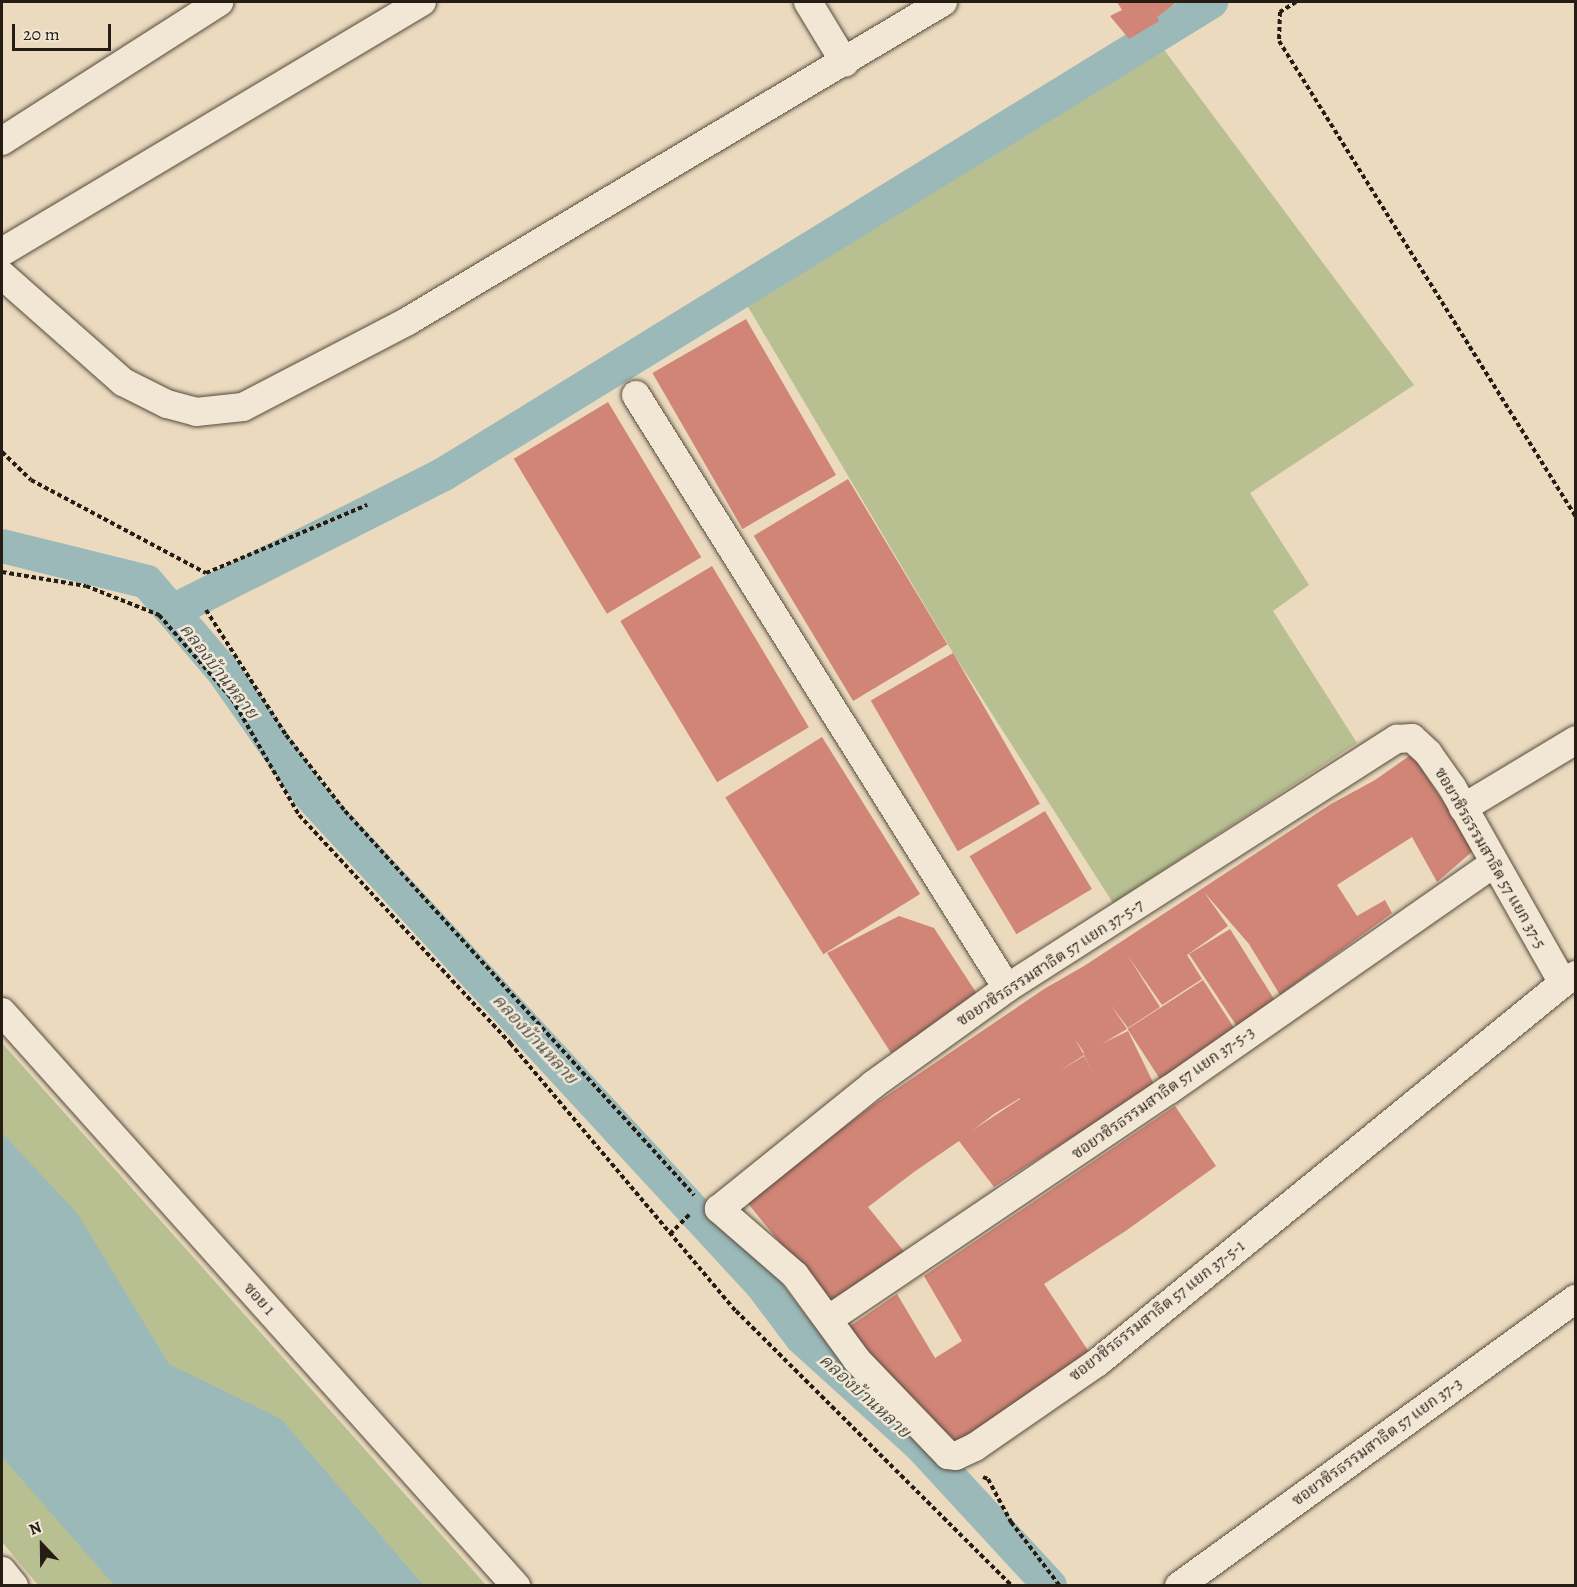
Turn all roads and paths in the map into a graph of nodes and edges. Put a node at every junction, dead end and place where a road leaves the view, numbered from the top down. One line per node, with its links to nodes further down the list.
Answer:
1 (219, 2): 7 (street)
2 (422, 2): 8 (street)
3 (808, 2): 6 (street)
4 (943, 2): 6 (street)
5 (1296, 2): 13 (path)
6 (845, 63): 9 (street)
7 (2, 141)
8 (2, 252)
9 (2, 275)
10 (636, 396): 21 (street)
11 (2, 452): 12 (path)
12 (367, 505)
13 (1575, 517)
14 (2, 572): 25 (path)
15 (206, 610): 23 (path)
16 (1396, 739): 18 (street, ซอยวชิรธรรมสาธิต 57 แยก 37-5); 21 (street, ซอยวชิรธรรมสาธิต 57 แยก 37-5-7)
17 (1575, 740): 18 (street)
18 (1463, 808): 19 (street, ซอยวชิรธรรมสาธิต 57 แยก 37-5)
19 (1494, 863): 20 (street, ซอยวชิรธรรมสาธิต 57 แยก 37-5); 27 (street, ซอยวชิรธรรมสาธิต 57 แยก 37-5-3)
20 (1569, 979): 27 (street, ซอยวชิรธรรมสาธิต 57 แยก 37-5-1)
21 (1007, 988): 23 (street, ซอยวชิรธรรมสาธิต 57 แยก 37-5-7)
22 (2, 1012): 31 (street, ซอย 1)
23 (719, 1209): 27 (street, ซอยวชิรธรรมสาธิต 57 แยก 37-5-1)
24 (679, 1224): 25 (path)
25 (670, 1234): 32 (path)
26 (1575, 1299): 34 (street, ซอยวชิรธรรมสาธิต 57 แยก 37-3)
27 (829, 1319)
28 (979, 1474): 33 (path)
29 (2, 1571): 30 (street)
30 (14, 1586)
31 (516, 1586)
32 (1012, 1586)
33 (1060, 1586)
34 (1179, 1586)

